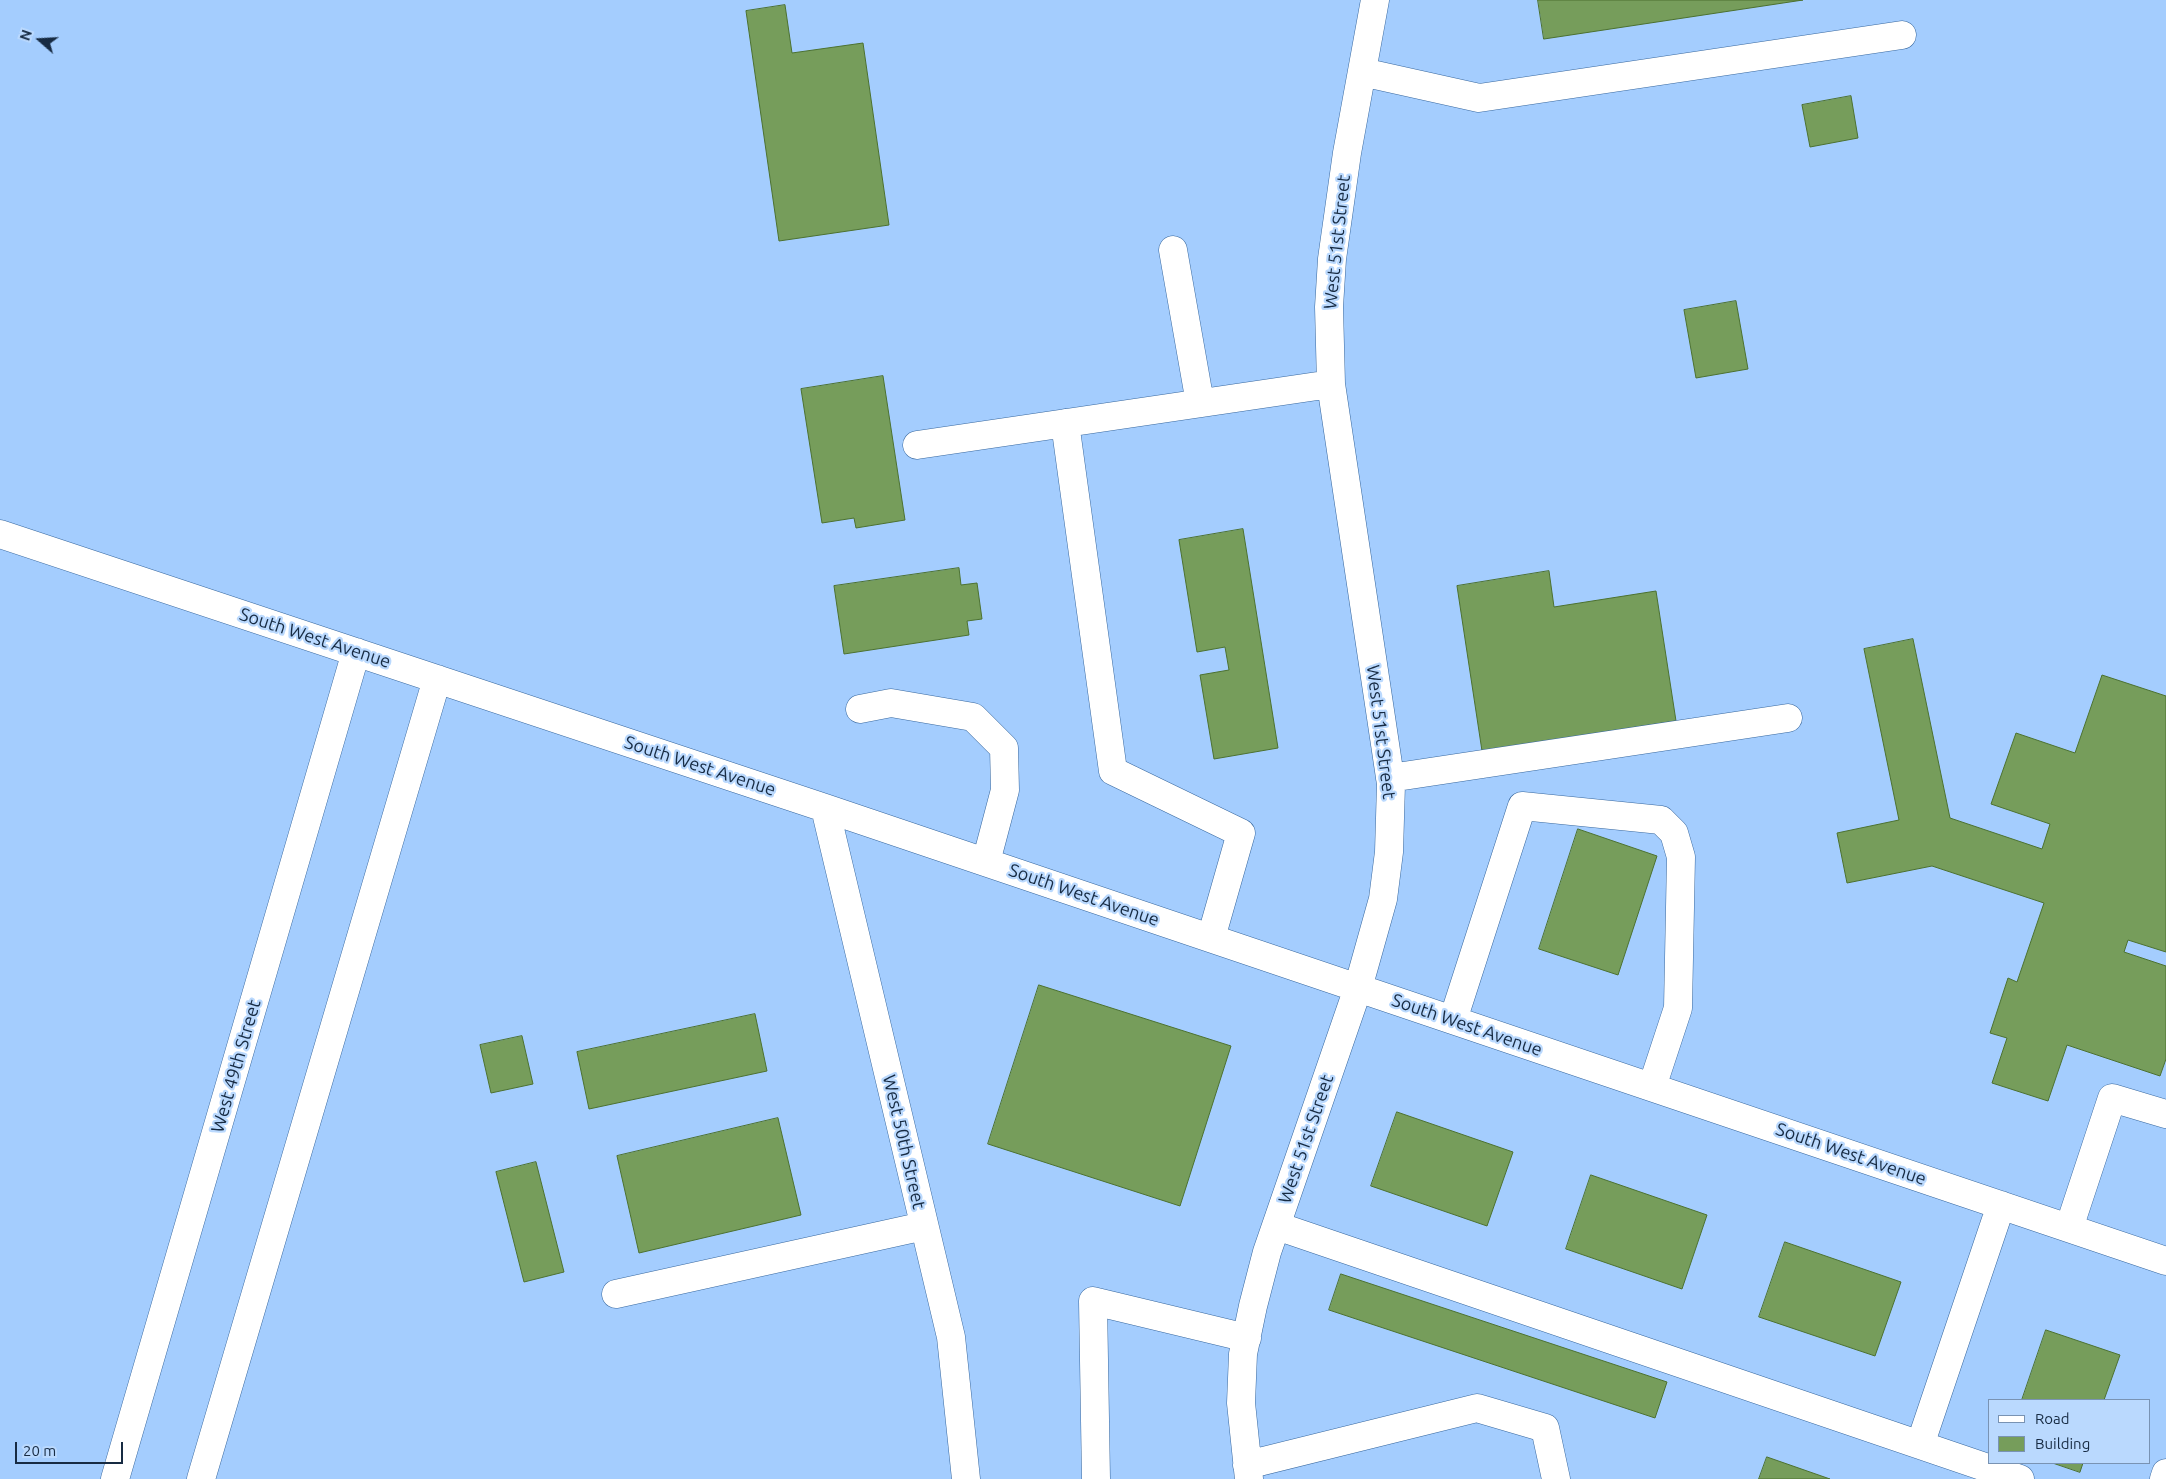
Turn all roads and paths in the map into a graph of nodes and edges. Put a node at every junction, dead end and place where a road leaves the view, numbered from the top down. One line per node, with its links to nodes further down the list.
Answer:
1 (1375, 0): 3 (street, West 51st Street)
2 (1902, 35): 3 (street)
3 (1362, 72): 5 (street, West 51st Street)
4 (1173, 250): 6 (street)
5 (1331, 384): 6 (street); 14 (street, West 51st Street)
6 (1200, 403): 7 (street)
7 (1065, 423): 8 (street); 17 (street)
8 (917, 445)
9 (0, 534): 10 (street, South West Avenue)
10 (356, 652): 11 (street, South West Avenue); 32 (street, West 49th Street)
11 (437, 679): 15 (street, South West Avenue); 33 (street)
12 (860, 709): 16 (street)
13 (1788, 718): 14 (street)
14 (1390, 778): 18 (street, West 51st Street)
15 (826, 808): 16 (street, South West Avenue); 23 (street, West 50th Street)
16 (986, 862): 17 (street, South West Avenue)
17 (1211, 938): 18 (street, South West Avenue)
18 (1358, 988): 19 (street, South West Avenue); 24 (street, West 51st Street)
19 (1453, 1020): 20 (street, South West Avenue); 20 (street)
20 (1652, 1087): 22 (street, South West Avenue)
21 (2166, 1114): 25 (street)
22 (2001, 1205): 25 (street, South West Avenue); 29 (street)
23 (924, 1226): 27 (street); 34 (street, West 50th Street)
24 (1277, 1226): 28 (street, West 51st Street); 29 (street)
25 (2068, 1228): 26 (street, South West Avenue)
26 (2166, 1261)
27 (616, 1294)
28 (1246, 1338): 30 (street, West 51st Street); 35 (street)
29 (1920, 1445): 37 (street)
30 (1248, 1472): 36 (street)
31 (2166, 1473): 38 (street)
32 (115, 1479)
33 (201, 1479)
34 (966, 1479)
35 (1096, 1479)
36 (1556, 1479)
37 (2020, 1479)
38 (2164, 1479)

